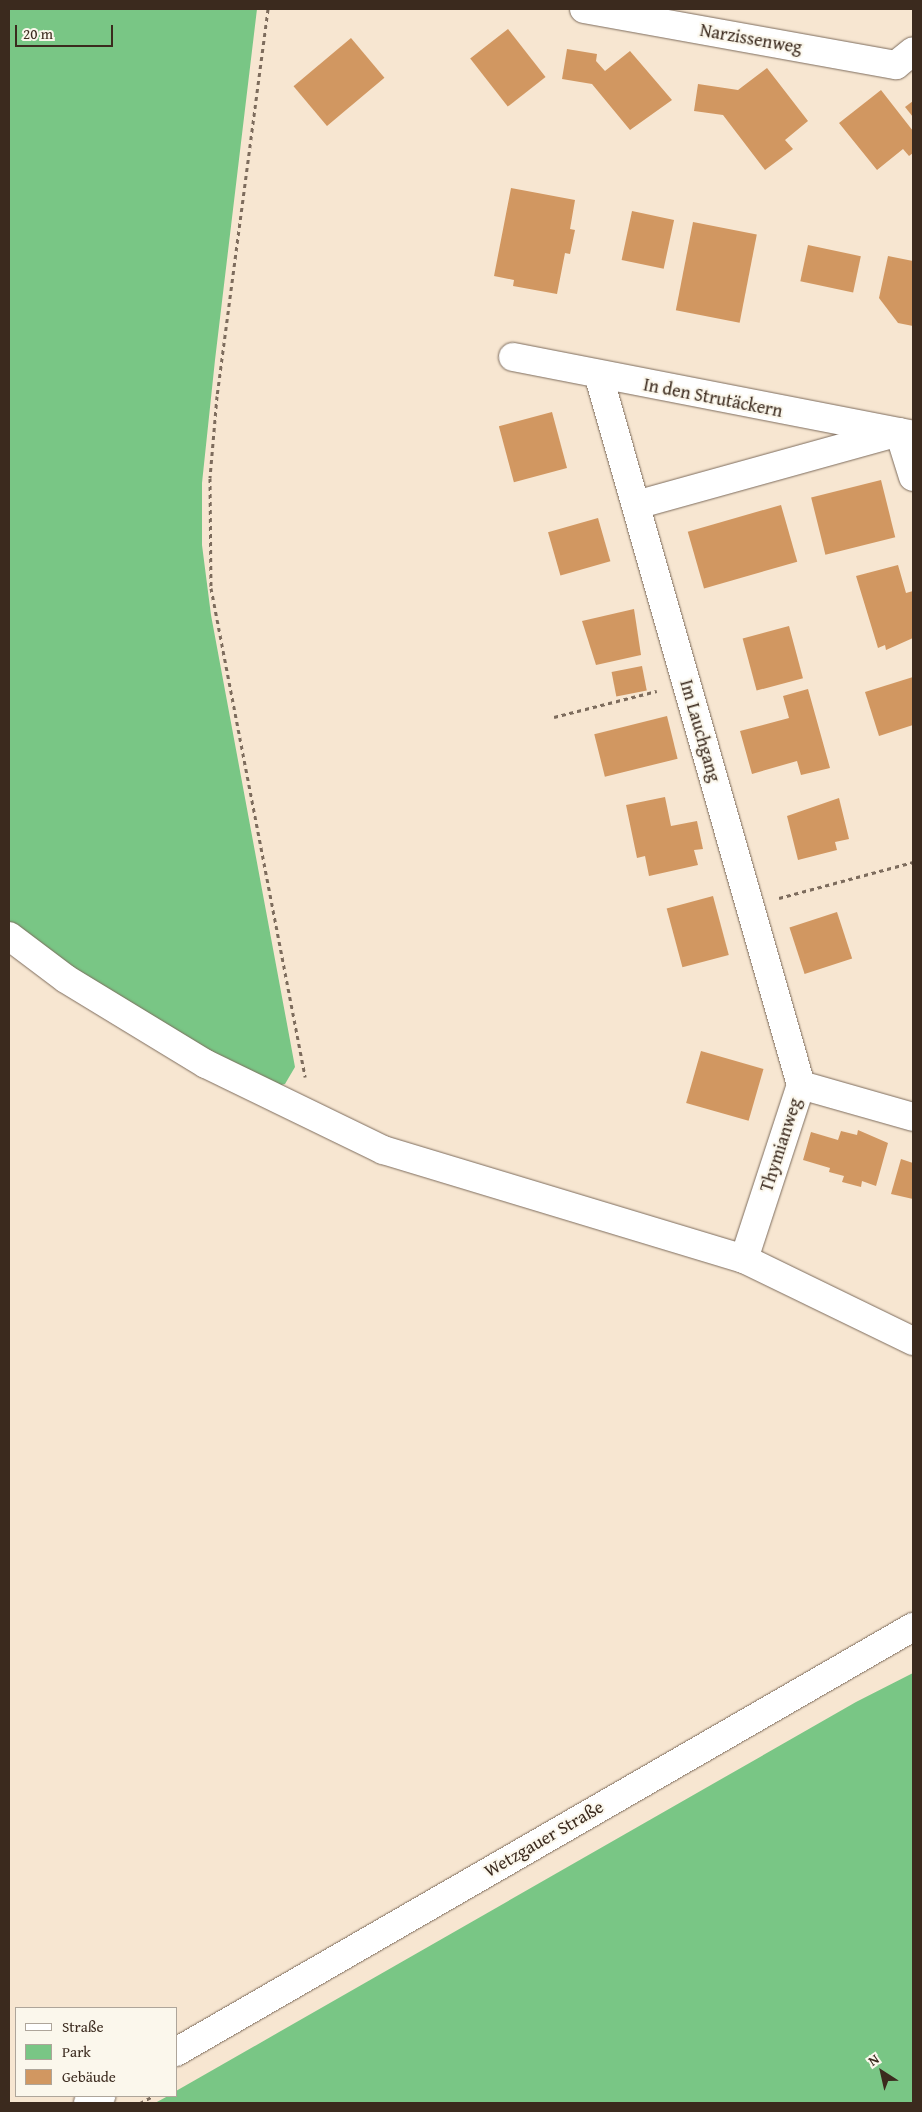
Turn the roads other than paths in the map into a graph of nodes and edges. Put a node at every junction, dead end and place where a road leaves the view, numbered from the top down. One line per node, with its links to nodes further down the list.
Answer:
1 (584, 9): 2 (street, Narzissenweg)
2 (913, 51)
3 (513, 357): 4 (street, In den Strutäckern)
4 (599, 376): 5 (street, In den Strutäckern); 7 (street, Im Lauchgang)
5 (906, 434): 6 (street); 7 (street)
6 (913, 477)
7 (636, 505): 9 (street, Im Lauchgang)
8 (9, 936): 11 (street)
9 (801, 1085): 10 (street, Thymianweg); 11 (street, Thymianweg)
10 (913, 1117)
11 (744, 1260): 12 (street)
12 (913, 1341)
13 (913, 1627): 14 (street, Wetzgauer Straße)
14 (178, 2051)
15 (99, 2097): 16 (street)
16 (88, 2103)

